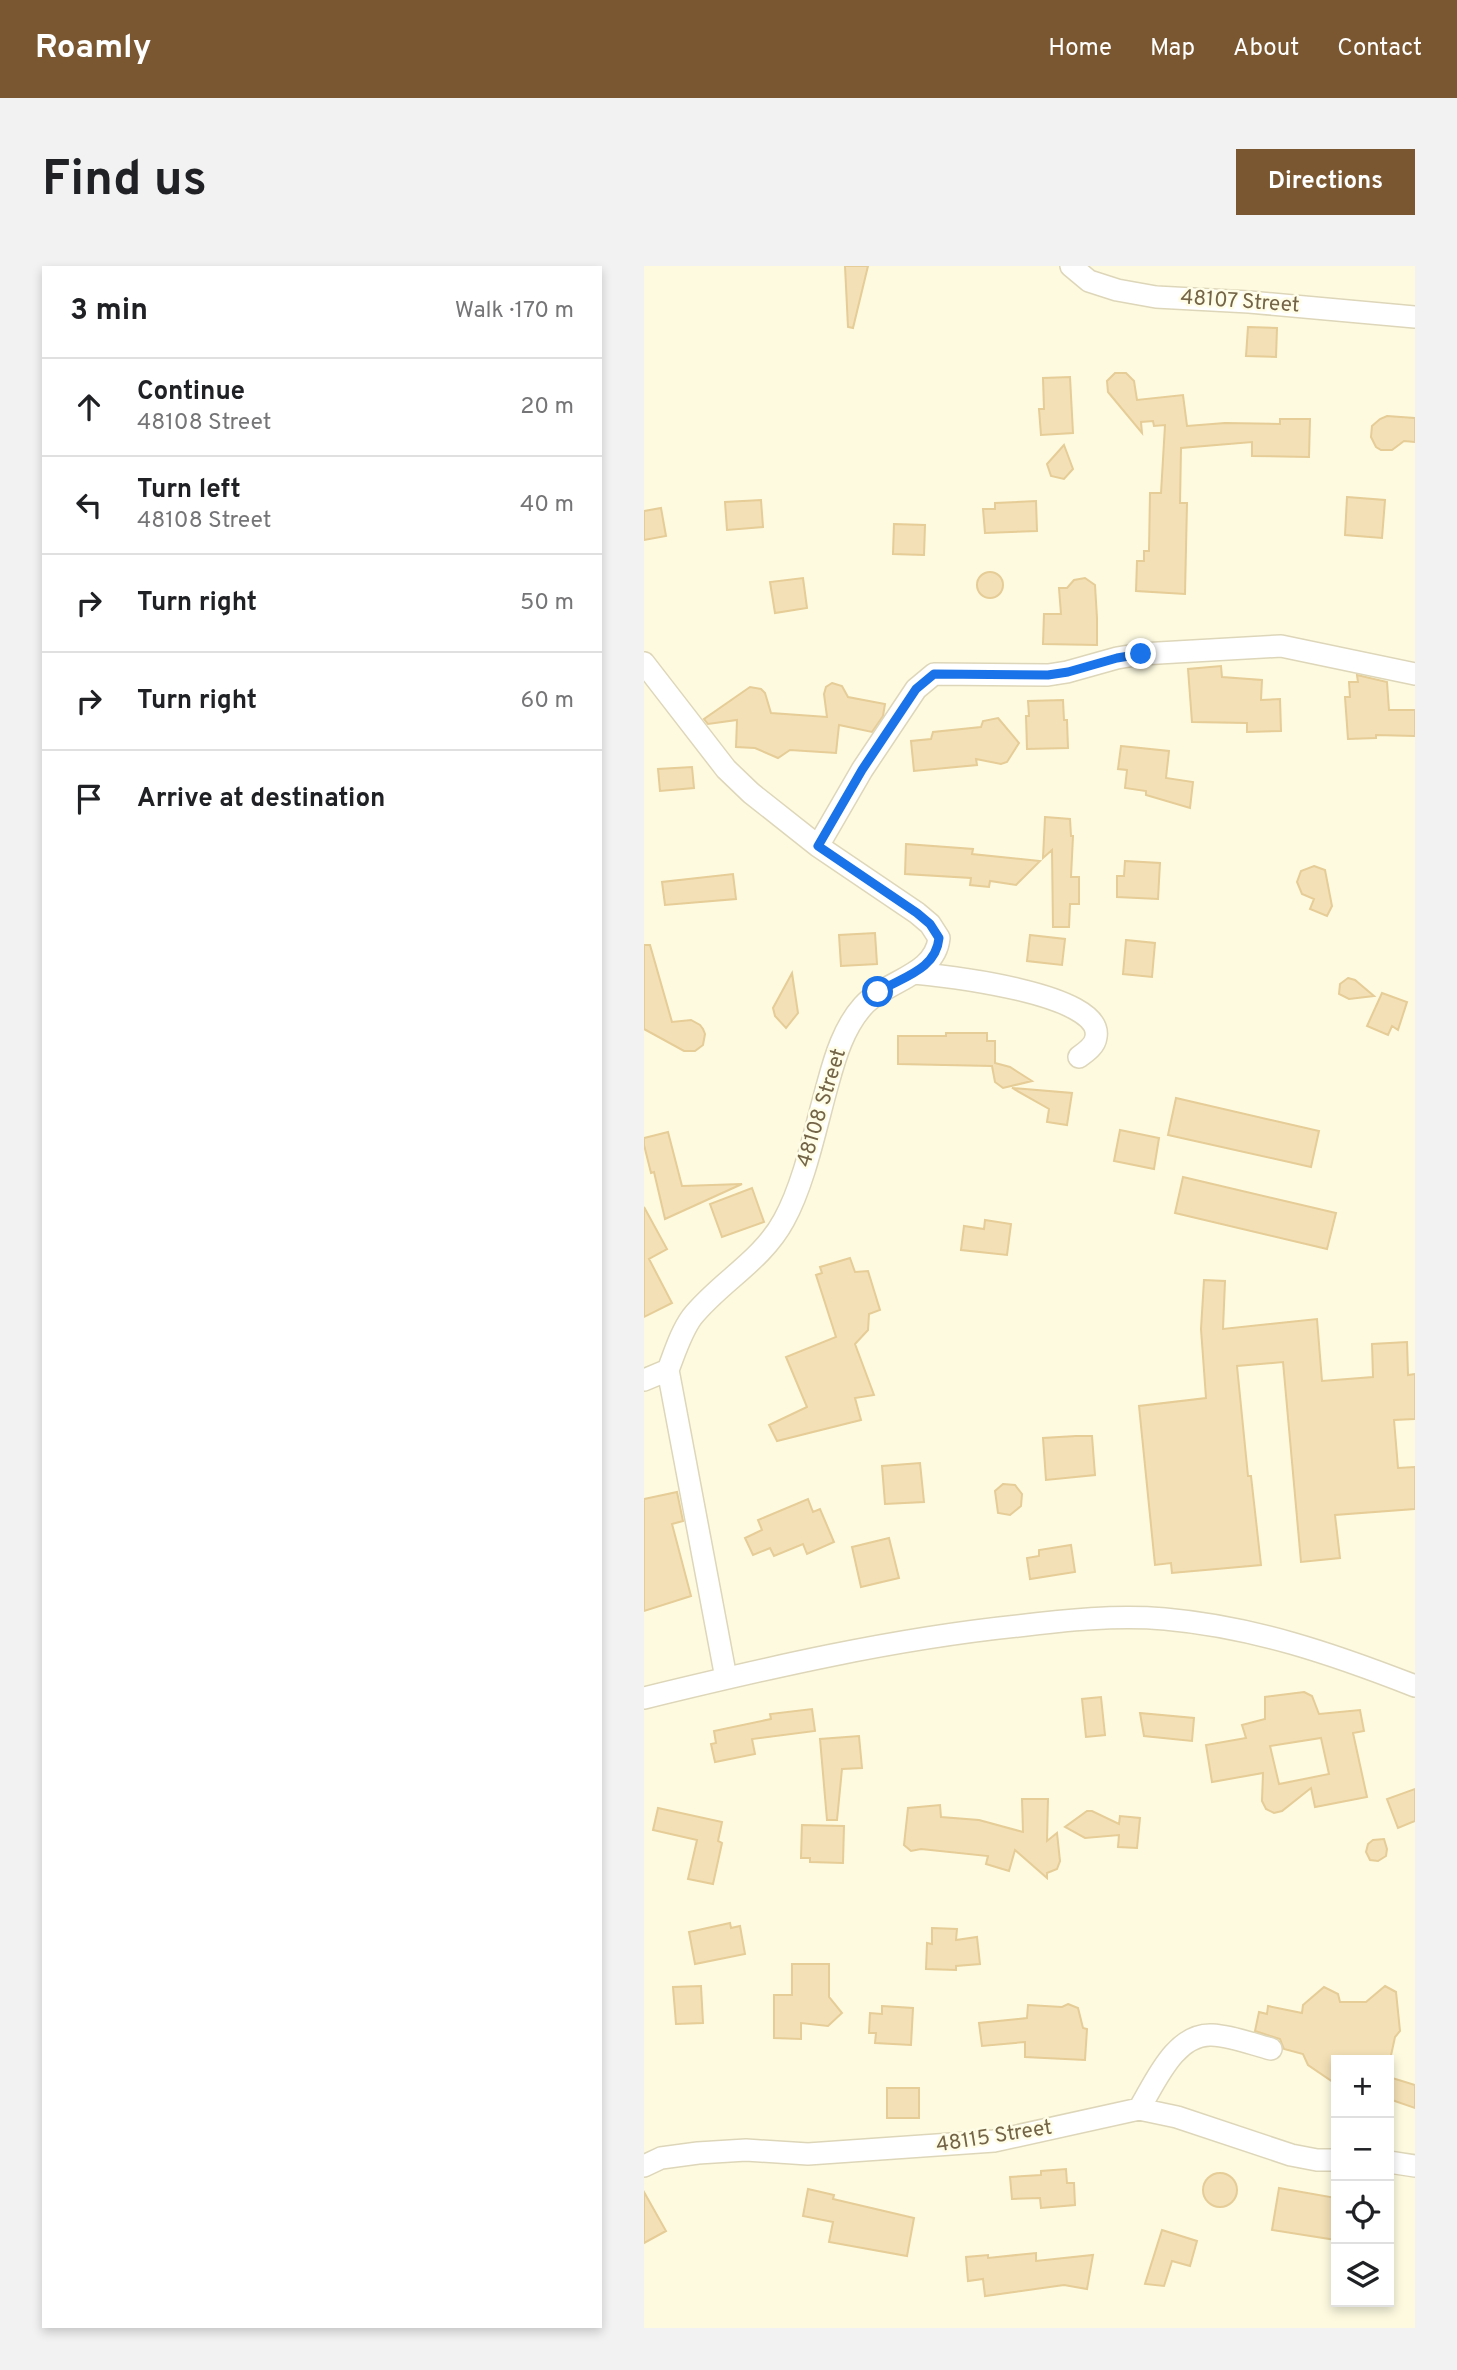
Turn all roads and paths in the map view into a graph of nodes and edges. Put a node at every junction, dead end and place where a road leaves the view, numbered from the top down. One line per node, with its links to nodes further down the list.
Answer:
1 (1071, 266): 2 (street, 48107 Street)
2 (1415, 317)
3 (644, 663): 5 (street, 48108 Street)
4 (1415, 674): 5 (street)
5 (818, 846): 6 (street, 48108 Street)
6 (914, 973): 7 (street); 8 (street, 48108 Street)
7 (1079, 1057)
8 (668, 1370): 9 (street); 10 (street)
9 (644, 1380)
10 (726, 1678): 11 (street); 12 (street)
11 (1415, 1686)
12 (644, 1698)
13 (1270, 2049): 14 (street)
14 (1139, 2109): 15 (street, 48115 Street); 17 (street, 48115 Street)
15 (1331, 2160)
16 (1394, 2163): 18 (street)
17 (644, 2166)
18 (1415, 2166)

